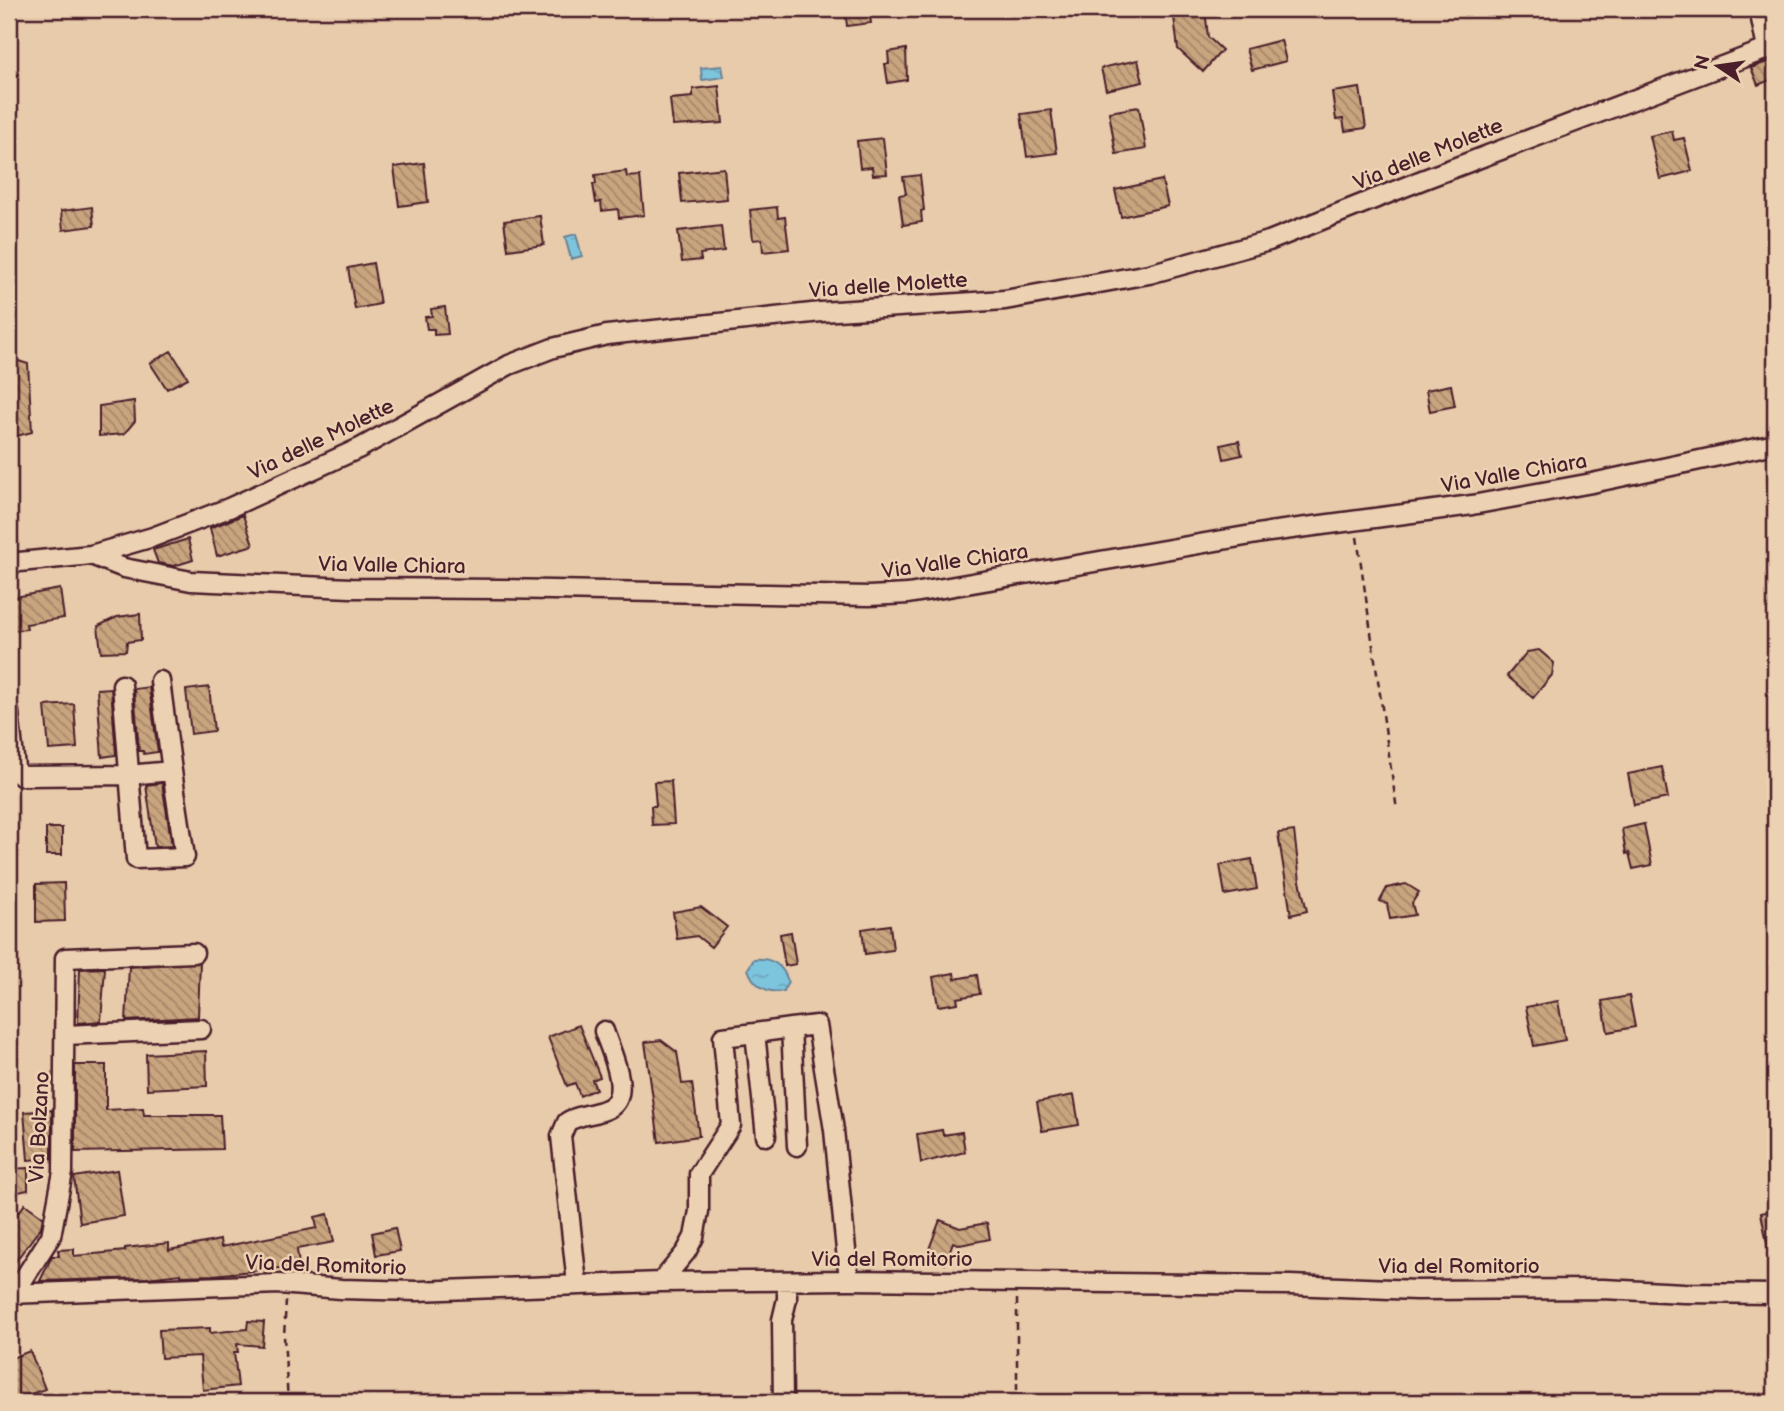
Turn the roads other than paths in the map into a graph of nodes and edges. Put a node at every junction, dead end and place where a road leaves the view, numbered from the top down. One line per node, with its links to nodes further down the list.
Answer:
1 (1759, 9): 2 (street)
2 (1771, 48): 4 (street, Via delle Molette)
3 (1775, 444): 4 (street, Via Valle Chiara)
4 (91, 555): 5 (street, Via delle Molette)
5 (9, 563)
6 (160, 681): 9 (street)
7 (122, 685): 10 (street)
8 (9, 712): 10 (street)
9 (172, 771): 10 (street); 10 (street)
10 (128, 775)
11 (194, 953): 16 (street, Via Bolzano)
12 (791, 1028): 15 (street); 18 (street); 19 (street)
13 (201, 1029): 16 (street)
14 (604, 1031): 21 (street)
15 (755, 1033): 17 (street); 20 (street)
16 (65, 1035): 23 (street, Via Bolzano)
17 (766, 1136)
18 (797, 1146)
19 (849, 1280): 22 (street, Via del Romitorio); 24 (street, Via del Romitorio)
20 (661, 1282): 21 (street, Via del Romitorio); 22 (street, Via del Romitorio)
21 (577, 1284): 23 (street, Via del Romitorio)
22 (787, 1290): 25 (street)
23 (11, 1294)
24 (1775, 1294)
25 (783, 1402)

